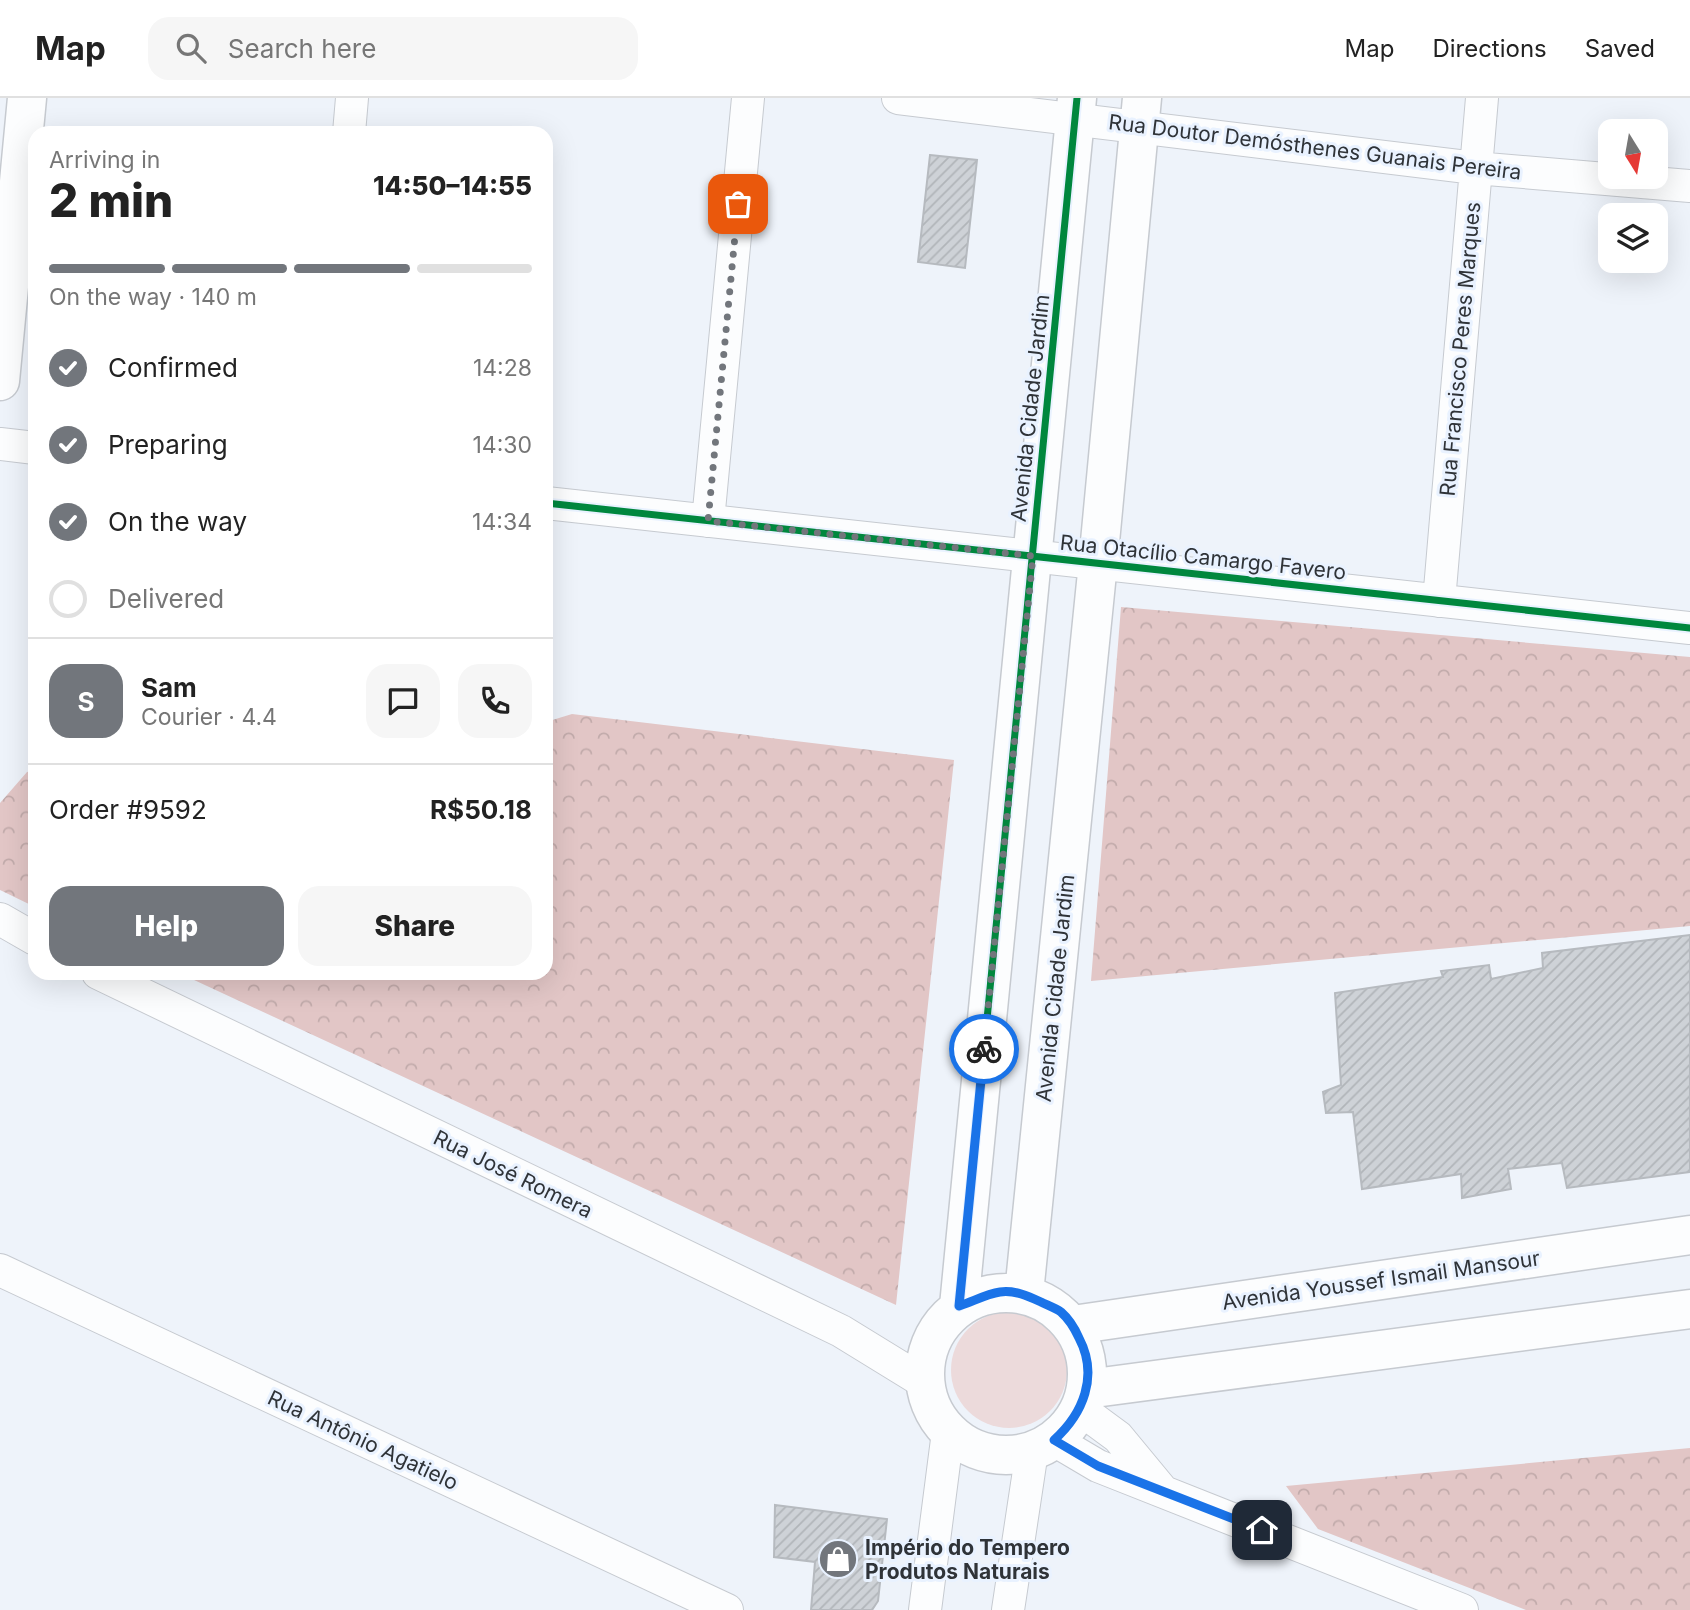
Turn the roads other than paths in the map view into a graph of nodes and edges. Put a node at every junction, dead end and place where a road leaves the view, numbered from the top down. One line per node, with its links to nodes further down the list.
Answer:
1 (27, 98): 11 (street)
2 (352, 98): 8 (street)
3 (748, 98): 15 (street)
4 (898, 98): 6 (street, Rua Doutor Demósthenes Guanais Pereira)
5 (1482, 98): 9 (street, Rua Francisco Peres Marques)
6 (1076, 109): 7 (street, Rua Doutor Demósthenes Guanais Pereira); 16 (street, Avenida Cidade Jardim)
7 (1140, 112): 9 (street, Rua Doutor Demósthenes Guanais Pereira); 17 (street, Avenida Cidade Jardim)
8 (350, 126)
9 (1475, 168): 10 (street, Rua Doutor Demósthenes Guanais Pereira); 18 (street, Rua Francisco Peres Marques)
10 (1690, 186)
11 (0, 381)
12 (0, 444): 13 (street)
13 (28, 447)
14 (553, 504): 15 (street, Rua Otacílio Camargo Favero)
15 (708, 521): 16 (street, Rua Otacílio Camargo Favero)
16 (1033, 556): 17 (street, Rua Otacílio Camargo Favero); 26 (street, Avenida Cidade Jardim)
17 (1098, 564): 18 (street, Rua Otacílio Camargo Favero); 25 (street, Avenida Cidade Jardim)
18 (1439, 601): 19 (street, Rua Otacílio Camargo Favero)
19 (1690, 628)
20 (0, 919): 21 (street)
21 (28, 935)
22 (113, 980): 29 (street, Rua José Romera)
23 (1690, 1235): 28 (street, Avenida Youssef Ismail Mansour)
24 (0, 1270): 34 (street, Rua Antônio Agatielo)
25 (1024, 1293): 26 (street); 28 (street)
26 (959, 1306): 29 (street)
27 (1690, 1309): 30 (street)
28 (1073, 1325): 30 (street)
29 (924, 1382): 31 (street)
30 (1084, 1399): 32 (street); 33 (street)
31 (948, 1432): 32 (street); 35 (street)
32 (1043, 1446): 33 (street); 36 (street)
33 (1162, 1490): 37 (street)
34 (727, 1610)
35 (925, 1610)
36 (1008, 1610)
37 (1462, 1610)

